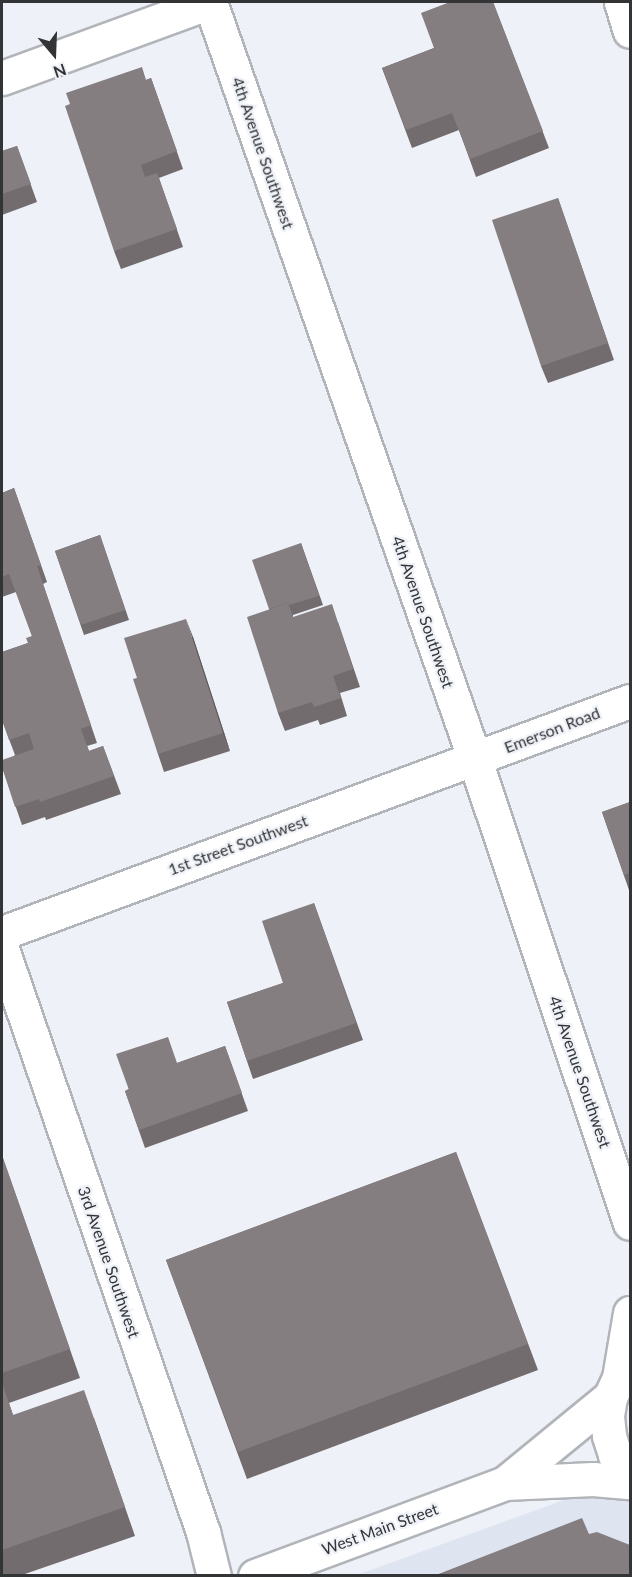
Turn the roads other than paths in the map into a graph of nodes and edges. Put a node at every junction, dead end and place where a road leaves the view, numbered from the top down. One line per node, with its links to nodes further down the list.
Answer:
1 (210, 2): 4 (street); 6 (street, 4th Avenue Southwest)
2 (621, 2): 3 (street)
3 (630, 31)
4 (2, 78)
5 (630, 701): 6 (street, Emerson Road)
6 (475, 760): 7 (street, 1st Street Southwest); 9 (street, 4th Avenue Southwest)
7 (2, 933)
8 (2, 949): 15 (street, 3rd Avenue Southwest)
9 (630, 1223)
10 (630, 1312): 11 (street)
11 (620, 1380): 12 (street); 14 (street, West Main Street)
12 (630, 1474)
13 (630, 1482): 14 (street, West Main Street)
14 (505, 1483): 16 (street, West Main Street)
15 (214, 1575)
16 (255, 1575)

